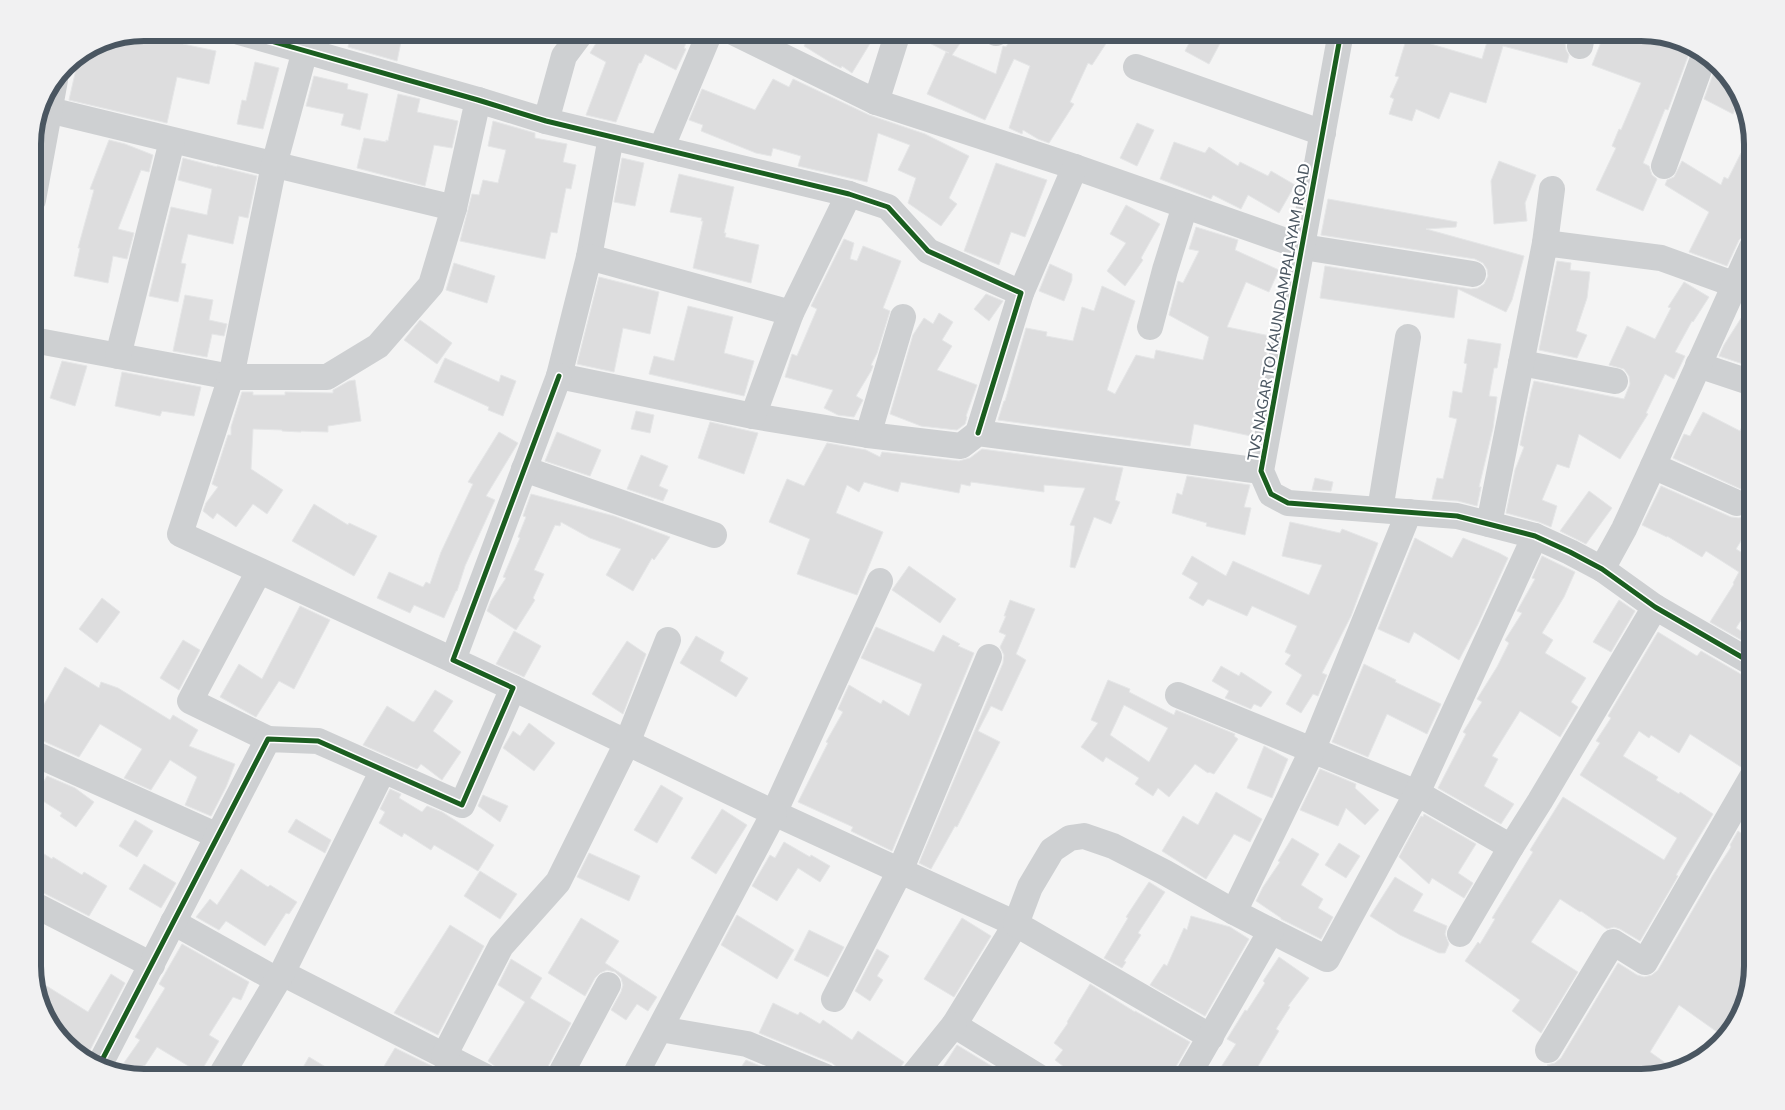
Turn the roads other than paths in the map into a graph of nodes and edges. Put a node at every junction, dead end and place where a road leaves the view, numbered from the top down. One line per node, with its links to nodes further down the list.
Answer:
1 (575, 41): 13 (street)
2 (706, 41): 18 (street)
3 (751, 41): 11 (street)
4 (895, 41): 11 (street)
5 (1339, 41): 14 (street, TVS NAGAR TO KAUNDAMPALAYAM ROAD)
6 (307, 42): 9 (street); 19 (street)
7 (1701, 61): 20 (street)
8 (1136, 67): 14 (street)
9 (478, 100): 13 (street); 25 (street)
10 (51, 101): 12 (street)
11 (876, 102): 21 (street)
12 (49, 110): 16 (street); 17 (street)
13 (546, 121): 15 (street)
14 (1323, 133): 27 (street, TVS NAGAR TO KAUNDAMPALAYAM ROAD)
15 (611, 137): 18 (street); 28 (street)
16 (172, 141): 19 (street); 38 (street)
17 (41, 143)
18 (661, 149): 23 (street)
19 (274, 165): 25 (street); 42 (street)
20 (1664, 166)
21 (1075, 167): 24 (street); 32 (street)
22 (1552, 189): 26 (street)
23 (849, 194): 32 (street); 33 (street)
24 (1185, 206): 27 (street); 35 (street)
25 (454, 208): 42 (street)
26 (1545, 244): 31 (street); 39 (street)
27 (1303, 247): 30 (street); 50 (street, TVS NAGAR TO KAUNDAMPALAYAM ROAD)
28 (589, 258): 33 (street); 41 (street)
29 (1744, 266): 31 (street)
30 (1474, 274)
31 (1736, 285): 40 (street)
32 (1021, 293): 46 (street)
33 (791, 313): 45 (street)
34 (903, 318): 47 (street)
35 (1150, 326)
36 (1408, 337): 52 (street)
37 (41, 342): 38 (street)
38 (118, 356): 42 (street)
39 (1521, 363): 44 (street); 54 (street)
40 (1698, 365): 43 (street); 48 (street)
41 (559, 376): 45 (street); 49 (street)
42 (231, 377): 58 (street)
43 (1744, 380)
44 (1615, 382)
45 (753, 416): 47 (street)
46 (978, 433): 47 (street); 50 (street)
47 (868, 435)
48 (1653, 466): 51 (street); 57 (street)
49 (524, 469): 55 (street); 64 (street)
50 (1262, 470): 52 (street, TVS NAGAR TO KAUNDAMPALAYAM ROAD)
51 (1737, 502)
52 (1380, 510): 53 (street, TVS NAGAR TO KAUNDAMPALAYAM ROAD)
53 (1409, 512): 54 (street, TVS NAGAR TO KAUNDAMPALAYAM ROAD); 69 (street)
54 (1489, 524): 56 (street, TVS NAGAR TO KAUNDAMPALAYAM ROAD)
55 (714, 535)
56 (1535, 536): 57 (street, TVS NAGAR TO KAUNDAMPALAYAM ROAD); 73 (street)
57 (1602, 568): 60 (street, TVS NAGAR TO KAUNDAMPALAYAM ROAD)
58 (259, 571): 64 (street); 67 (street)
59 (880, 581): 74 (street)
60 (1655, 607): 63 (street, TVS NAGAR TO KAUNDAMPALAYAM ROAD); 76 (street)
61 (668, 640): 68 (street)
62 (989, 657): 77 (street)
63 (1744, 658)
64 (453, 660): 65 (street)
65 (513, 688): 68 (street); 71 (street)
66 (1178, 695): 69 (street)
67 (268, 739): 71 (street); 75 (street)
68 (626, 743): 74 (street); 92 (street)
69 (1312, 751): 73 (street); 79 (street)
70 (41, 757): 75 (street)
71 (383, 770): 85 (street)
72 (1744, 791): 91 (street)
73 (1416, 793): 76 (street); 82 (street)
74 (774, 813): 77 (street); 89 (street)
75 (218, 836): 80 (street)
76 (1511, 847): 83 (street)
77 (900, 870): 81 (street); 87 (street)
78 (41, 908): 84 (street)
79 (1234, 912): 81 (street); 82 (street)
80 (173, 922): 84 (street); 85 (street)
81 (1016, 924): 88 (street); 90 (street)
82 (1271, 931): 90 (street)
83 (1460, 934)
84 (152, 964): 93 (street)
85 (280, 977): 92 (street); 94 (street)
86 (608, 985): 96 (street)
87 (834, 999)
88 (954, 1025): 99 (street); 100 (street)
89 (660, 1029): 97 (street); 98 (street)
90 (1211, 1037): 101 (street)
91 (1548, 1050)
92 (444, 1056): 95 (street)
93 (102, 1060)
94 (225, 1069)
95 (469, 1069)
96 (564, 1069)
97 (639, 1069)
98 (805, 1069)
99 (919, 1069)
100 (1025, 1069)
101 (1191, 1069)

